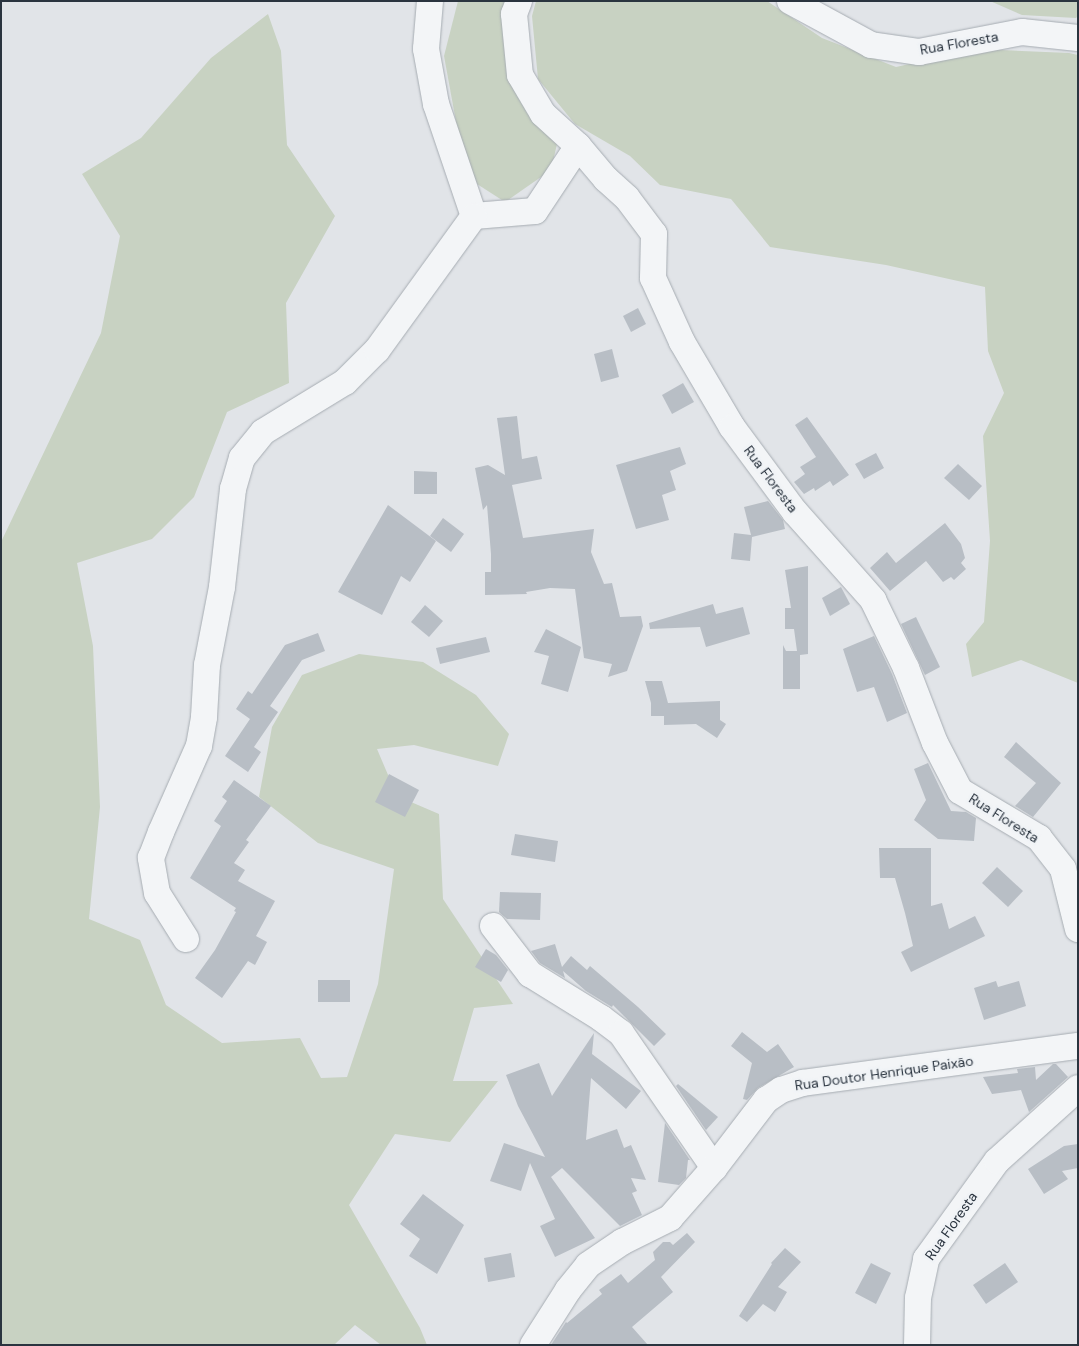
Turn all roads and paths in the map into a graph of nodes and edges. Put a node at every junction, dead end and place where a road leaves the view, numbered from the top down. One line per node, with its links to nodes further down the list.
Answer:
1 (430, 1): 6 (street)
2 (519, 1): 5 (street, Rua Floresta)
3 (790, 1): 4 (street, Rua Floresta)
4 (1078, 38)
5 (578, 146): 6 (street); 8 (street, Rua Floresta)
6 (474, 216): 9 (street)
7 (494, 926): 12 (street)
8 (1078, 929)
9 (186, 939)
10 (1078, 1046): 12 (street, Rua Doutor Henrique Paixão)
11 (1078, 1088): 14 (street, Rua Floresta)
12 (714, 1168): 13 (street, Rua Doutor Henrique Paixão)
13 (533, 1345)
14 (917, 1345)

